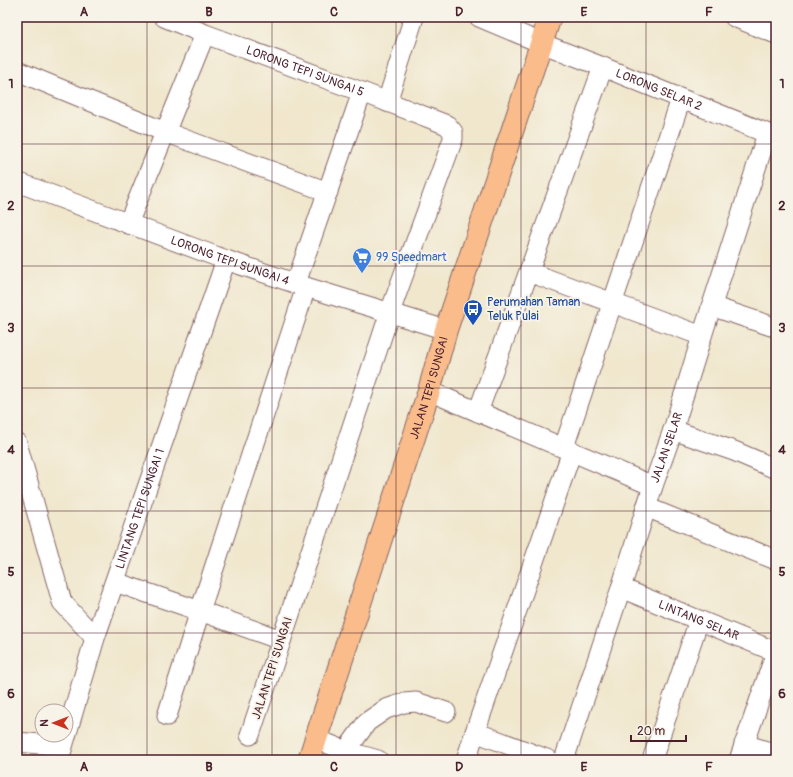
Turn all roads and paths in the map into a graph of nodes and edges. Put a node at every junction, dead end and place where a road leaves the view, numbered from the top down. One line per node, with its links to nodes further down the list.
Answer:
1 (164, 17): 6 (street, LORONG TEPI SUNGAI 5)
2 (414, 17): 13 (street)
3 (480, 17): 8 (street, LORONG SELAR 2)
4 (550, 17): 8 (main road, JALAN TEPI SUNGAI)
5 (734, 17): 7 (street)
6 (205, 34): 11 (street, LORONG TEPI SUNGAI 5); 15 (street)
7 (776, 34)
8 (541, 43): 9 (street, LORONG SELAR 2); 27 (main road, JALAN TEPI SUNGAI)
9 (603, 67): 12 (street, LORONG SELAR 2); 21 (street)
10 (17, 70): 15 (street)
11 (362, 92): 13 (street, LORONG TEPI SUNGAI 5); 18 (street)
12 (681, 99): 16 (street, LORONG SELAR 2); 23 (street)
13 (387, 102): 14 (street, LORONG TEPI SUNGAI 5)
14 (447, 125): 25 (street, JALAN TEPI SUNGAI)
15 (165, 132): 18 (street); 19 (street)
16 (772, 136): 24 (street, JALAN SELAR)
17 (17, 182): 19 (street, LORONG TEPI SUNGAI 4)
18 (328, 192): 22 (street)
19 (128, 224): 20 (street, LORONG TEPI SUNGAI 4)
20 (226, 260): 22 (street, LORONG TEPI SUNGAI 4); 38 (street, LINTANG TEPI SUNGAI 1)
21 (529, 272): 23 (street); 30 (street)
22 (301, 285): 25 (street, LORONG TEPI SUNGAI 4); 40 (street)
23 (612, 303): 28 (street); 33 (street)
24 (711, 306): 26 (street); 28 (street, JALAN SELAR)
25 (390, 312): 27 (street, LORONG TEPI SUNGAI 4); 43 (street, JALAN TEPI SUNGAI)
26 (776, 326)
27 (446, 330): 29 (main road, JALAN TEPI SUNGAI)
28 (702, 336): 31 (street, JALAN SELAR)
29 (429, 391): 30 (street); 49 (main road, JALAN TEPI SUNGAI)
30 (478, 412): 33 (street)
31 (673, 430): 34 (street); 35 (street, JALAN SELAR)
32 (17, 443): 42 (street)
33 (568, 449): 35 (street); 47 (street)
34 (776, 469)
35 (653, 486): 36 (street, JALAN SELAR)
36 (646, 507): 37 (street); 39 (street, JALAN SELAR)
37 (776, 560)
38 (115, 582): 40 (street); 42 (street, LINTANG TEPI SUNGAI 1)
39 (622, 588): 41 (street, LINTANG SELAR); 59 (street, JALAN SELAR)
40 (200, 611): 43 (street); 46 (street)
41 (699, 620): 44 (street, LINTANG SELAR); 60 (street)
42 (95, 638): 53 (street, LINTANG TEPI SUNGAI 1)
43 (281, 640): 48 (street, JALAN TEPI SUNGAI)
44 (776, 652): 52 (street)
45 (446, 712): 51 (street)
46 (167, 716)
47 (475, 732): 57 (street); 58 (street)
48 (250, 735)
49 (316, 739): 51 (street); 55 (main road, JALAN TEPI SUNGAI)
50 (17, 742): 53 (street)
51 (346, 751): 56 (street)
52 (742, 752): 54 (street)
53 (61, 753)
54 (776, 754)
55 (309, 760)
56 (378, 760)
57 (466, 760)
58 (549, 760)
59 (564, 760)
60 (652, 760)

